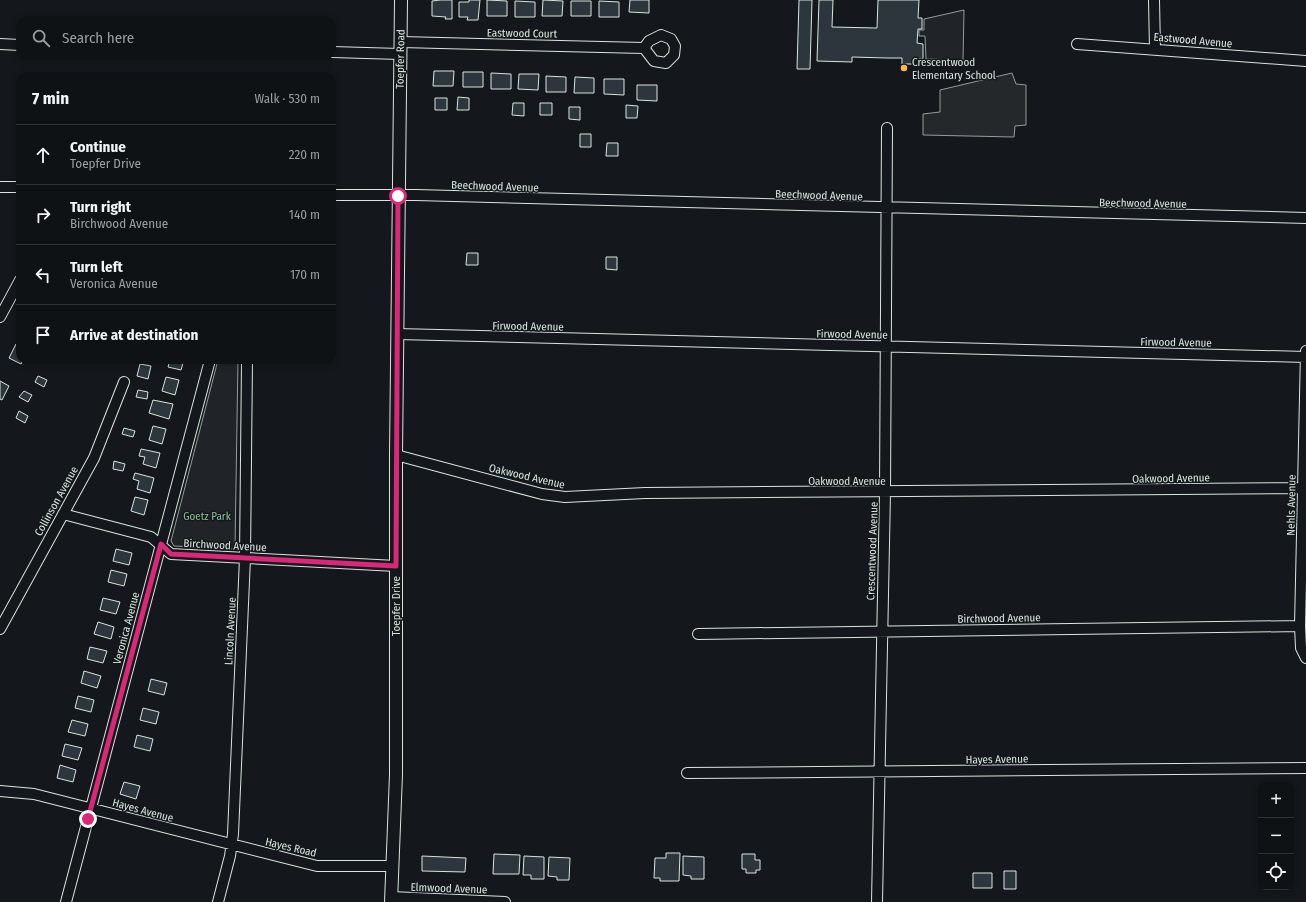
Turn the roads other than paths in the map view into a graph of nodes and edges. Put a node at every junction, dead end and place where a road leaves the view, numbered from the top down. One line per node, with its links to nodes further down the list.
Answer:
1 (400, 0): 6 (street, Toepfer Road)
2 (1154, 0): 8 (street)
3 (0, 44): 5 (street)
4 (1077, 44): 8 (street, Eastwood Avenue)
5 (16, 45)
6 (400, 48): 7 (street, Eastwood Court); 9 (street, Eastwood Court); 11 (street, Toepfer Road)
7 (644, 48)
8 (1156, 49): 10 (street, Eastwood Avenue)
9 (336, 52)
10 (1306, 61)
11 (399, 118): 16 (street, Toepfer Drive)
12 (887, 128): 17 (street, Crescentwood Avenue)
13 (0, 187): 14 (street)
14 (16, 187)
15 (336, 195): 16 (street, Beechwood Avenue)
16 (398, 196): 17 (street, Beechwood Avenue); 21 (street, Toepfer Drive)
17 (887, 209): 18 (street, Beechwood Avenue); 22 (street, Crescentwood Avenue)
18 (1306, 218)
19 (16, 287): 20 (street)
20 (0, 317)
21 (398, 334): 22 (street, Firwood Avenue); 28 (street, Toepfer Drive)
22 (885, 346): 24 (street, Firwood Avenue); 30 (street, Crescentwood Avenue)
23 (1306, 351): 24 (street, Nehls Avenue)
24 (1306, 357): 29 (street, Nehls Avenue)
25 (209, 364): 32 (street, Veronica Avenue)
26 (247, 364): 33 (street, Lincoln Avenue)
27 (124, 382): 31 (street, Collinson Avenue)
28 (396, 455): 30 (street, Oakwood Avenue); 34 (street, Toepfer Drive)
29 (1304, 488): 30 (street, Oakwood Avenue); 35 (street, Nehls Avenue)
30 (885, 492): 37 (street, Crescentwood Avenue)
31 (63, 514): 32 (street, Birchwood Avenue); 36 (street, Collinson Avenue)
32 (161, 544): 33 (street, Birchwood Avenue); 44 (street, Veronica Avenue)
33 (245, 558): 34 (street, Birchwood Avenue); 45 (street, Lincoln Avenue)
34 (396, 566): 46 (street, Toepfer Drive)
35 (1300, 626): 37 (street, Birchwood Avenue); 39 (street, Nehls Avenue)
36 (0, 629)
37 (881, 631): 38 (street, Birchwood Avenue); 41 (street, Crescentwood Avenue)
38 (698, 634)
39 (1306, 658)
40 (1306, 768): 41 (street, Hayes Avenue)
41 (881, 772): 42 (street, Hayes Avenue); 51 (street, Crescentwood Avenue)
42 (687, 774)
43 (0, 791): 44 (street, Hayes Avenue)
44 (91, 808): 45 (street, Hayes Avenue); 48 (street, Veronica Avenue)
45 (232, 845): 46 (street, Hayes Road); 49 (street, Lincoln Avenue)
46 (393, 866): 47 (street, Toepfer Drive)
47 (391, 900): 50 (street, Elmwood Avenue)
48 (66, 902)
49 (218, 902)
50 (505, 902)
51 (877, 902)

